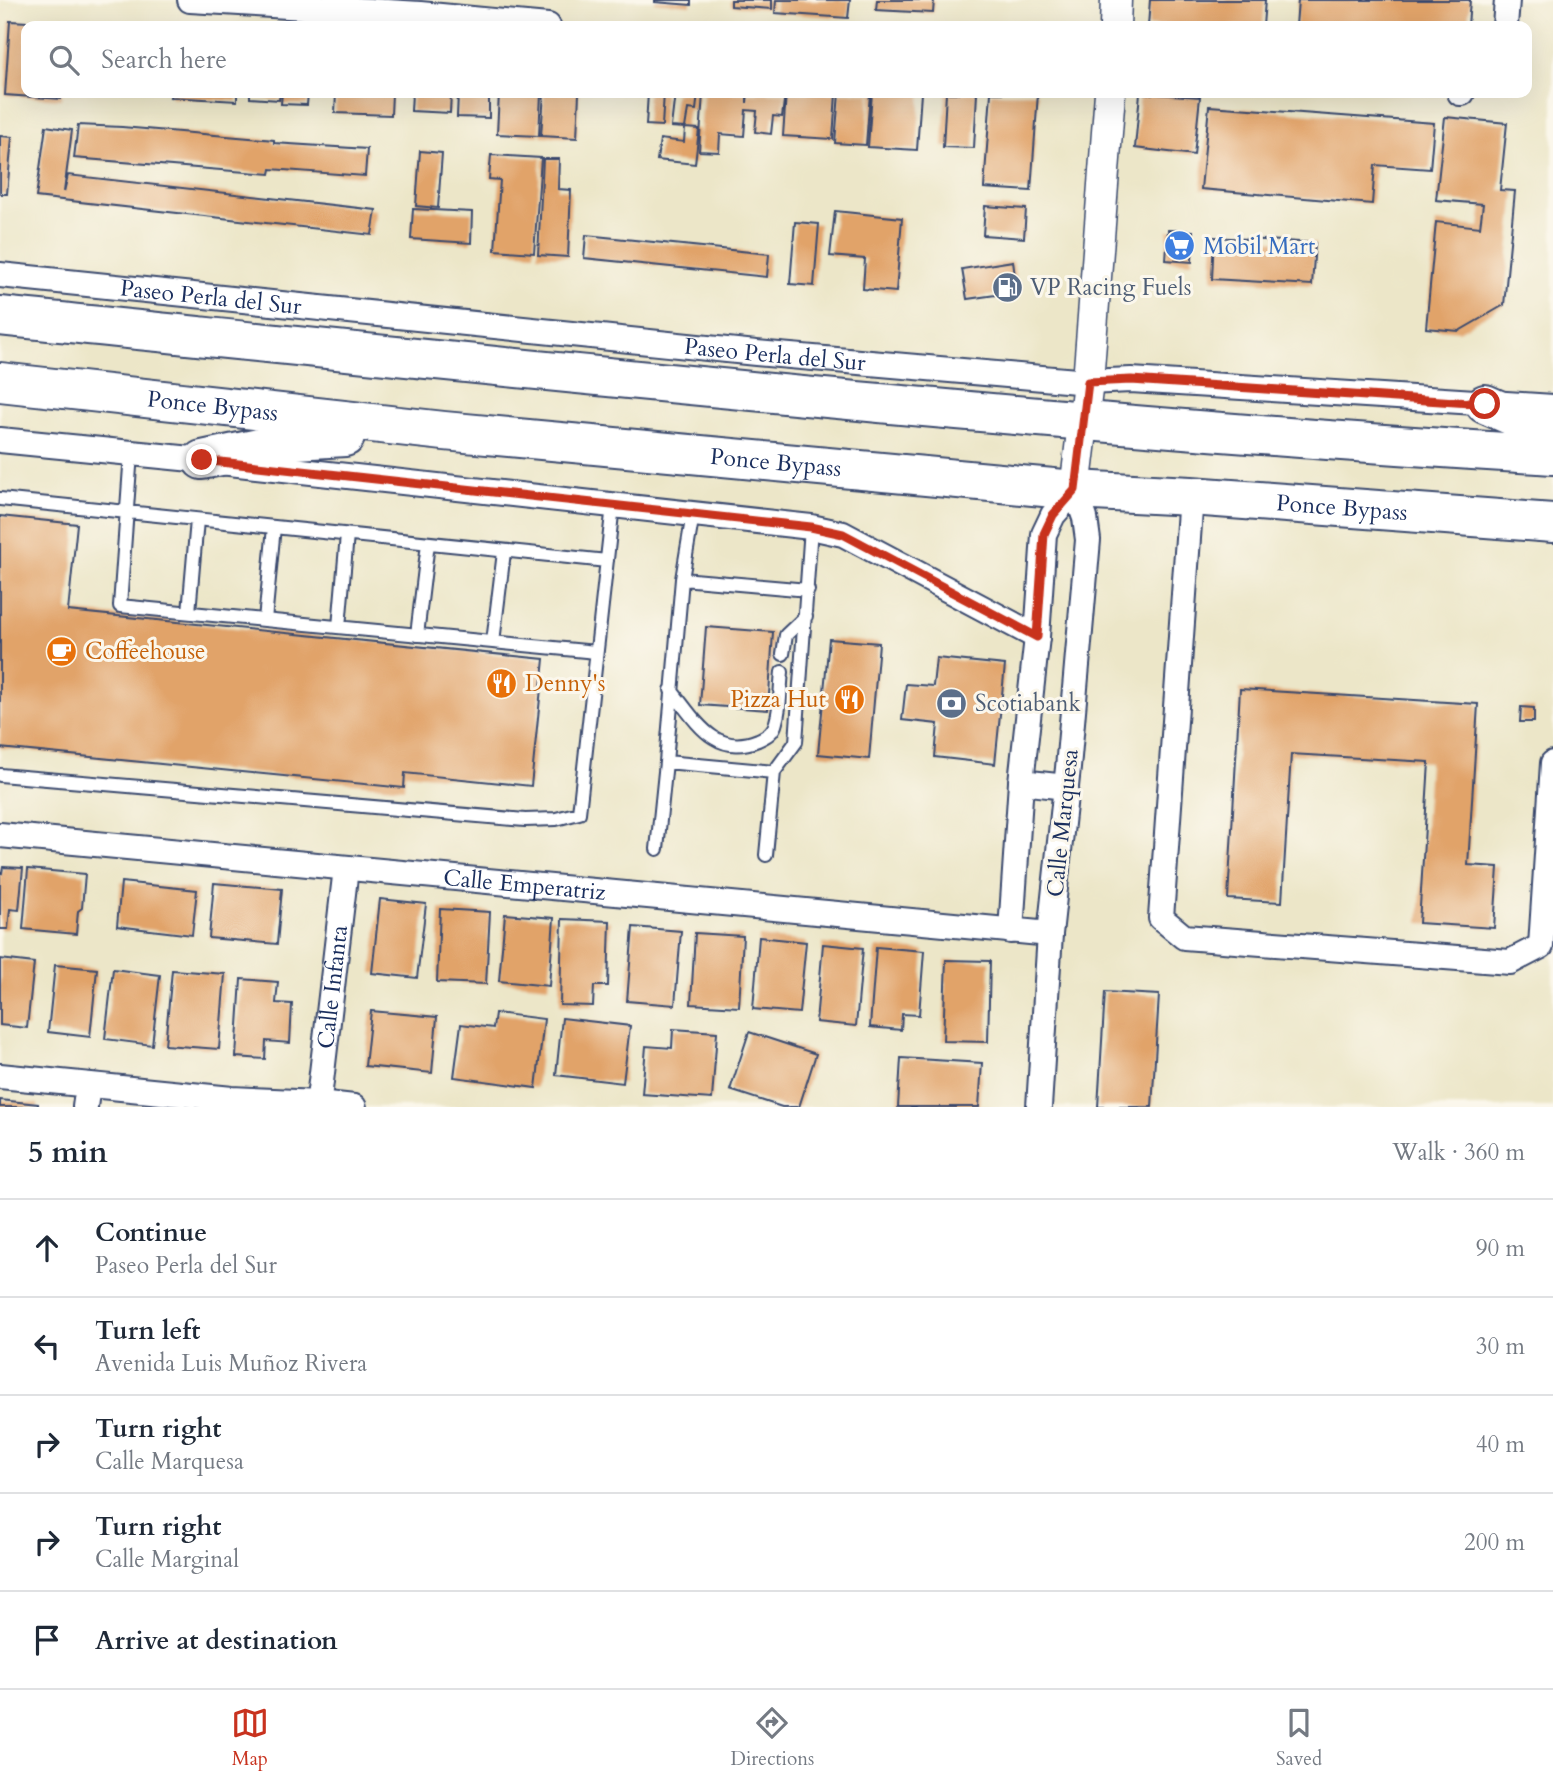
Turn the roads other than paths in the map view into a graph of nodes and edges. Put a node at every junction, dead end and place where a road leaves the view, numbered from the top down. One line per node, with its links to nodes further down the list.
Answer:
1 (190, 0): 4 (street)
2 (1116, 0): 6 (street)
3 (1507, 0): 7 (street)
4 (421, 7): 5 (street)
5 (515, 21)
6 (1115, 21)
7 (1505, 21)
8 (1110, 98): 12 (street)
9 (0, 275): 12 (street, Paseo Perla del Sur)
10 (0, 316): 15 (highway)
11 (0, 382): 16 (highway, Ponce Bypass)
12 (1088, 382): 13 (street, Paseo Perla del Sur); 15 (street)
13 (1485, 404): 14 (street, Paseo Perla del Sur); 17 (highway)
14 (1553, 407)
15 (1083, 421): 20 (highway); 22 (street)
16 (444, 431): 21 (highway); 22 (highway, Ponce Bypass)
17 (1553, 434)
18 (0, 440): 19 (street)
19 (131, 453): 21 (street); 26 (lane)
20 (1553, 455)
21 (202, 460): 25 (street)
22 (1075, 490): 23 (highway, Ponce Bypass); 43 (street, Calle Marquesa); 54 (street, Calle Marquesa)
23 (1191, 496): 29 (highway, Ponce Bypass); 50 (street)
24 (0, 499): 26 (lane)
25 (613, 505): 27 (street); 35 (lane)
26 (126, 512): 28 (lane); 38 (lane)
27 (693, 514): 31 (street); 36 (lane)
28 (197, 520): 30 (lane); 38 (lane)
29 (1553, 523)
30 (274, 527): 32 (lane); 40 (lane)
31 (811, 527): 37 (lane); 43 (street)
32 (347, 535): 33 (lane); 41 (lane)
33 (428, 543): 34 (lane); 42 (lane)
34 (504, 552): 35 (lane); 44 (lane)
35 (607, 561): 45 (lane)
36 (682, 579): 37 (lane); 48 (lane)
37 (807, 590): 39 (lane)
38 (189, 612): 40 (lane)
39 (806, 616): 46 (lane); 51 (lane)
40 (265, 620): 41 (lane)
41 (339, 627): 42 (lane)
42 (417, 635): 44 (lane)
43 (1037, 637): 53 (street, Calle Marquesa)
44 (493, 642): 45 (lane)
45 (596, 652): 52 (lane)
46 (783, 653)
47 (782, 672): 48 (lane)
48 (671, 690): 49 (lane)
49 (666, 762): 51 (lane); 56 (lane)
50 (1553, 763)
51 (774, 772): 57 (lane)
52 (0, 775)
53 (1021, 782): 54 (street); 59 (street, Calle Marquesa)
54 (1066, 787): 60 (street, Calle Marquesa)
55 (0, 835): 58 (street, Calle Emperatriz)
56 (657, 849)
57 (766, 855)
58 (346, 868): 59 (street, Calle Emperatriz); 63 (street, Calle Infanta)
59 (1011, 931): 60 (street, Calle Emperatriz)
60 (1050, 934): 65 (street, Calle Marquesa)
61 (0, 1076): 62 (street)
62 (86, 1096): 63 (street)
63 (318, 1105): 64 (street)
64 (354, 1107)
65 (1039, 1107)

